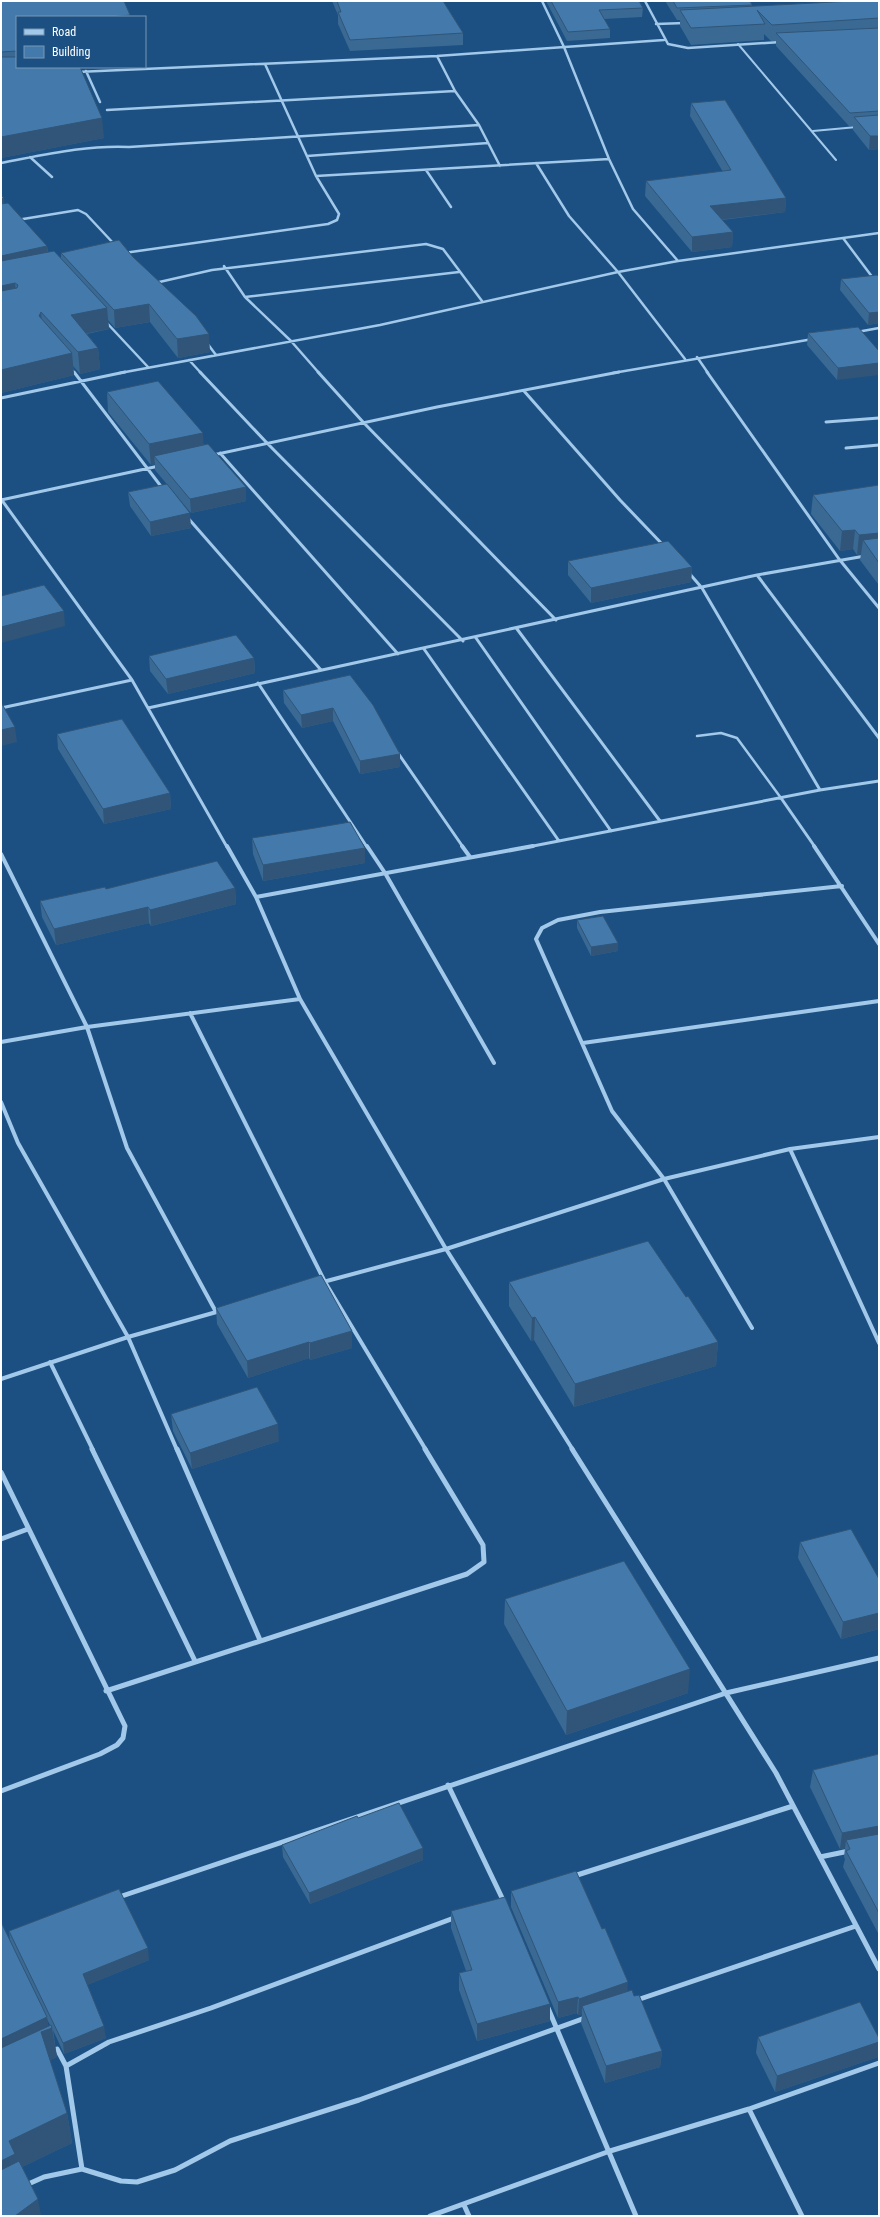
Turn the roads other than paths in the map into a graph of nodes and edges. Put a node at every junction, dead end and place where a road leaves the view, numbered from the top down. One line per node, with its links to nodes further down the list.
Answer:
1 (542, 1): 8 (street)
2 (645, 1): 4 (street)
3 (686, 22): 4 (street)
4 (656, 24): 5 (street)
5 (664, 40): 7 (street); 8 (street)
6 (785, 42): 7 (street)
7 (738, 44): 19 (lane)
8 (564, 47): 9 (street); 24 (street)
9 (437, 56): 10 (street); 13 (street)
10 (265, 64): 11 (street); 14 (street)
11 (86, 71): 12 (street); 15 (street)
12 (73, 72)
13 (455, 90): 14 (street); 17 (street)
14 (280, 100): 16 (street); 20 (street)
15 (100, 102)
16 (107, 110)
17 (479, 124): 20 (street); 21 (street)
18 (864, 127): 19 (lane)
19 (813, 131): 25 (lane)
20 (298, 136): 22 (street); 23 (street)
21 (488, 143): 22 (street); 28 (street)
22 (306, 156): 30 (street)
23 (30, 157): 26 (street); 31 (street)
24 (609, 159): 27 (street); 38 (street)
25 (836, 160)
26 (1, 163)
27 (536, 163): 28 (street); 41 (street)
28 (500, 166): 29 (street)
29 (426, 170): 30 (street); 32 (street)
30 (316, 176): 36 (street)
31 (52, 177)
32 (451, 207)
33 (17, 226): 36 (street)
34 (879, 233): 35 (street)
35 (843, 238): 38 (street); 42 (street)
36 (123, 254): 37 (street)
37 (128, 259)
38 (678, 261): 41 (street)
39 (224, 266): 40 (street); 43 (street); 44 (street)
40 (459, 272): 44 (street); 45 (street)
41 (618, 272): 45 (street); 54 (street)
42 (879, 286)
43 (158, 289)
44 (246, 297): 51 (street)
45 (482, 301): 51 (street)
46 (105, 321): 57 (street)
47 (879, 328): 48 (street)
48 (849, 333)
49 (202, 336): 52 (street)
50 (818, 338): 53 (street)
51 (291, 341): 52 (street); 62 (street)
52 (216, 355): 55 (street)
53 (696, 357): 54 (street); 76 (street)
54 (685, 359): 59 (street)
55 (189, 360): 57 (street); 64 (street)
56 (68, 364): 58 (street)
57 (148, 367): 58 (street)
58 (83, 381): 60 (street); 70 (street)
59 (524, 391): 62 (street); 74 (street)
60 (1, 398)
61 (879, 418): 63 (street)
62 (363, 422): 64 (street); 81 (street)
63 (826, 422)
64 (267, 443): 67 (street); 84 (street)
65 (879, 445): 66 (street)
66 (846, 448)
67 (220, 453): 68 (street); 86 (street)
68 (205, 456)
69 (161, 466): 70 (street)
70 (146, 469): 71 (street); 72 (street)
71 (166, 493)
72 (1, 500): 88 (street)
73 (187, 517): 87 (street)
74 (668, 550)
75 (871, 555): 76 (street)
76 (839, 559): 78 (street); 80 (street)
77 (687, 572): 79 (street)
78 (757, 575): 79 (street); 93 (street)
79 (702, 588): 81 (street); 96 (street)
80 (879, 608)
81 (556, 620): 82 (street)
82 (517, 629): 83 (street); 98 (street)
83 (476, 638): 84 (street); 99 (street)
84 (463, 641): 85 (street)
85 (424, 649): 86 (street); 100 (street)
86 (398, 654): 87 (street)
87 (321, 670): 89 (street)
88 (132, 680): 90 (street); 91 (street)
89 (258, 683): 91 (street); 103 (street)
90 (1, 708)
91 (148, 708): 105 (street)
92 (697, 736): 97 (lane)
93 (879, 738)
94 (394, 748): 102 (street)
95 (879, 781): 96 (street)
96 (820, 790): 97 (street)
97 (782, 798): 98 (street); 104 (street)
98 (660, 821): 99 (street)
99 (611, 831): 100 (street)
100 (559, 841): 102 (street)
101 (1, 854): 110 (street)
102 (470, 857): 103 (street)
103 (385, 873): 105 (street); 113 (street)
104 (842, 886): 106 (street); 112 (street)
105 (256, 897): 107 (street)
106 (879, 944)
107 (300, 998): 109 (street); 118 (street)
108 (879, 1001): 112 (street)
109 (190, 1013): 110 (street); 119 (street)
110 (86, 1027): 111 (street); 122 (street)
111 (1, 1042)
112 (583, 1044): 117 (street)
113 (494, 1063)
114 (1, 1102): 124 (street)
115 (879, 1137): 116 (street)
116 (790, 1149): 117 (street); 125 (street)
117 (664, 1179): 118 (street); 123 (street)
118 (446, 1249): 119 (street); 135 (street)
119 (325, 1282): 120 (street); 131 (street)
120 (318, 1284)
121 (223, 1310): 122 (street)
122 (216, 1312): 124 (street)
123 (752, 1328)
124 (128, 1337): 126 (street); 131 (street)
125 (879, 1343)
126 (50, 1362): 127 (street); 133 (street)
127 (1, 1379)
128 (1, 1472): 129 (street)
129 (28, 1529): 130 (street); 134 (street)
130 (1, 1539)
131 (260, 1640): 133 (street)
132 (879, 1658): 135 (street)
133 (195, 1661): 134 (street)
134 (106, 1691): 137 (street)
135 (726, 1693): 136 (street); 138 (street)
136 (448, 1785): 142 (street); 144 (street)
137 (1, 1791)
138 (793, 1806): 140 (street); 141 (street)
139 (857, 1850): 140 (street)
140 (820, 1857): 148 (street)
141 (567, 1879)
142 (116, 1898)
143 (511, 1899): 144 (street)
144 (504, 1901): 145 (street); 146 (street)
145 (496, 1904)
146 (507, 1908)
147 (459, 1917): 158 (street)
148 (856, 1926): 149 (street); 151 (street)
149 (879, 1969)
150 (545, 1999): 153 (street)
151 (632, 2002)
152 (594, 2015): 153 (street)
153 (556, 2027): 160 (street); 161 (street)
154 (54, 2042): 155 (street)
155 (57, 2048): 156 (street); 158 (street)
156 (48, 2053)
157 (879, 2063): 159 (street)
158 (66, 2066): 161 (street)
159 (749, 2109): 160 (street); 167 (street)
160 (610, 2150): 163 (street); 166 (street)
161 (82, 2169): 162 (street)
162 (22, 2187)
163 (464, 2204): 164 (street); 165 (street)
164 (430, 2216)
165 (469, 2216)
166 (636, 2216)
167 (802, 2216)

